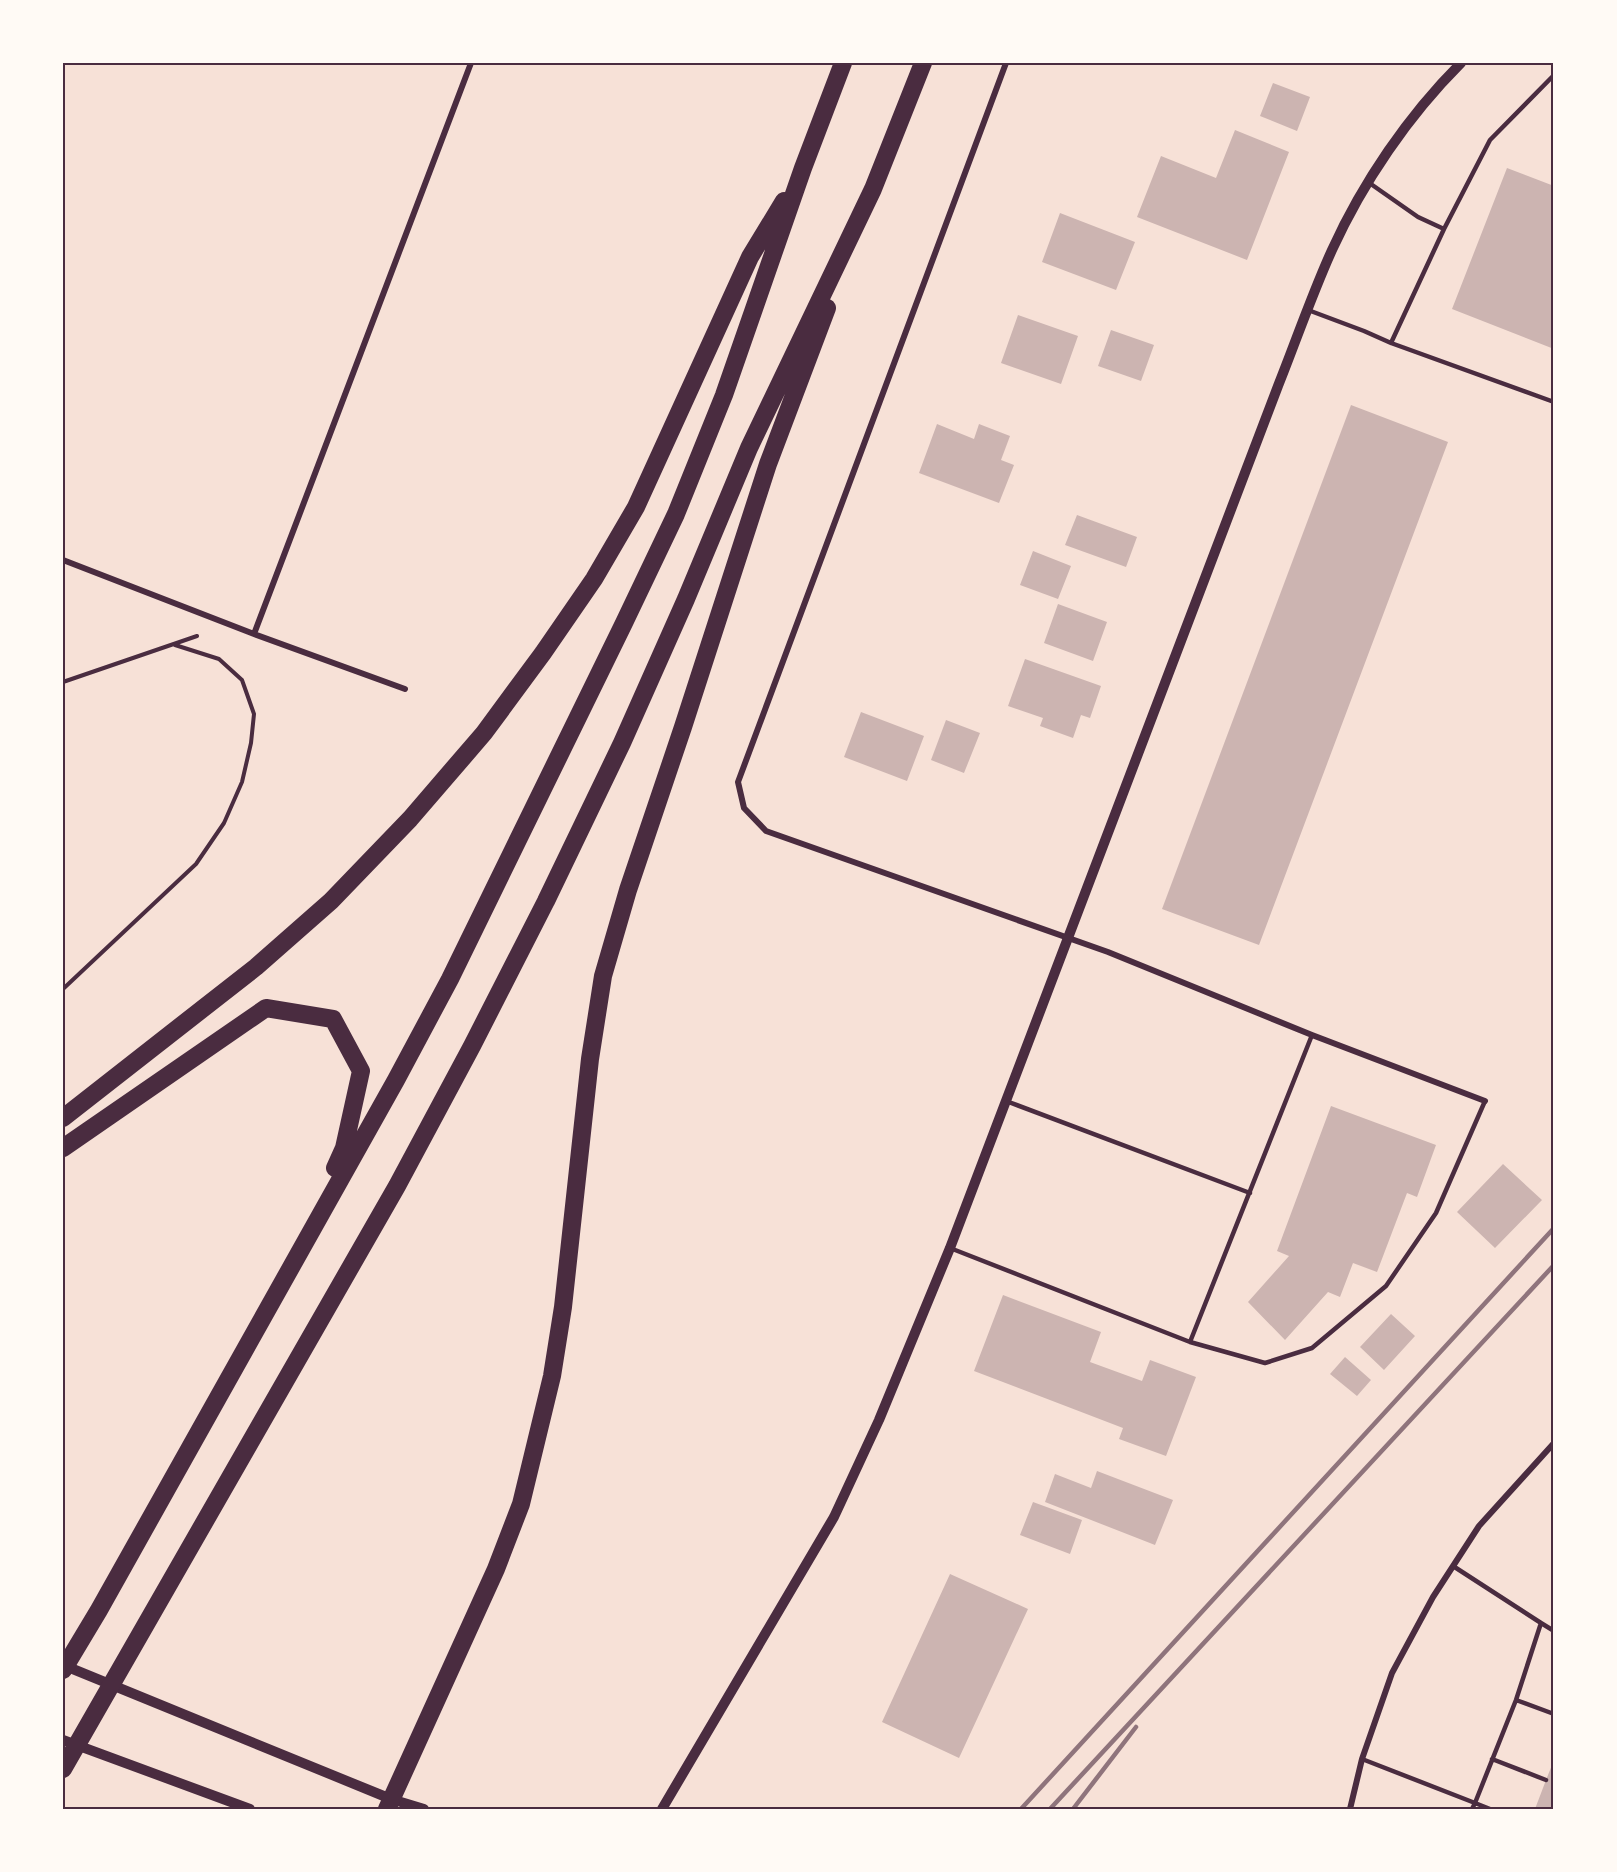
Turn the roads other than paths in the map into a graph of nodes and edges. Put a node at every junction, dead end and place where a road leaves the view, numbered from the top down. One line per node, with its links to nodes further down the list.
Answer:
1 (471, 63): 15 (street)
2 (843, 63): 7 (highway)
3 (923, 63): 9 (highway)
4 (1006, 63): 17 (street)
5 (1461, 63): 8 (street)
6 (1554, 75): 10 (lane)
7 (803, 168): 21 (highway); 25 (highway)
8 (1368, 182): 10 (lane); 11 (street)
9 (873, 189): 38 (highway); 41 (highway)
10 (1444, 229): 12 (lane)
11 (1308, 310): 12 (lane); 17 (street)
12 (1391, 343): 13 (lane)
13 (1554, 402)
14 (63, 560): 15 (street)
15 (254, 634): 16 (street)
16 (405, 689)
17 (1067, 938): 18 (street); 19 (street)
18 (1312, 1035): 20 (street); 23 (lane)
19 (1005, 1101): 23 (lane); 24 (street)
20 (1485, 1101): 26 (lane)
21 (63, 1118)
22 (63, 1148): 25 (highway)
23 (1250, 1193): 26 (lane)
24 (950, 1248): 26 (lane); 44 (street)
25 (273, 1299): 32 (highway)
26 (1190, 1342)
27 (1554, 1443): 28 (street)
28 (1453, 1566): 29 (lane); 36 (street)
29 (1541, 1623): 30 (lane); 33 (lane)
30 (1554, 1630)
31 (63, 1665): 41 (street)
32 (63, 1670)
33 (1516, 1700): 34 (lane); 37 (lane)
34 (1554, 1714)
35 (63, 1740): 42 (street)
36 (1362, 1759): 40 (lane); 45 (street)
37 (1492, 1759): 39 (lane); 40 (lane)
38 (63, 1769)
39 (1546, 1780)
40 (1475, 1803): 46 (lane); 47 (lane)
41 (389, 1804): 43 (street)
42 (250, 1809)
43 (424, 1809)
44 (662, 1809)
45 (1350, 1809)
46 (1472, 1809)
47 (1490, 1809)

